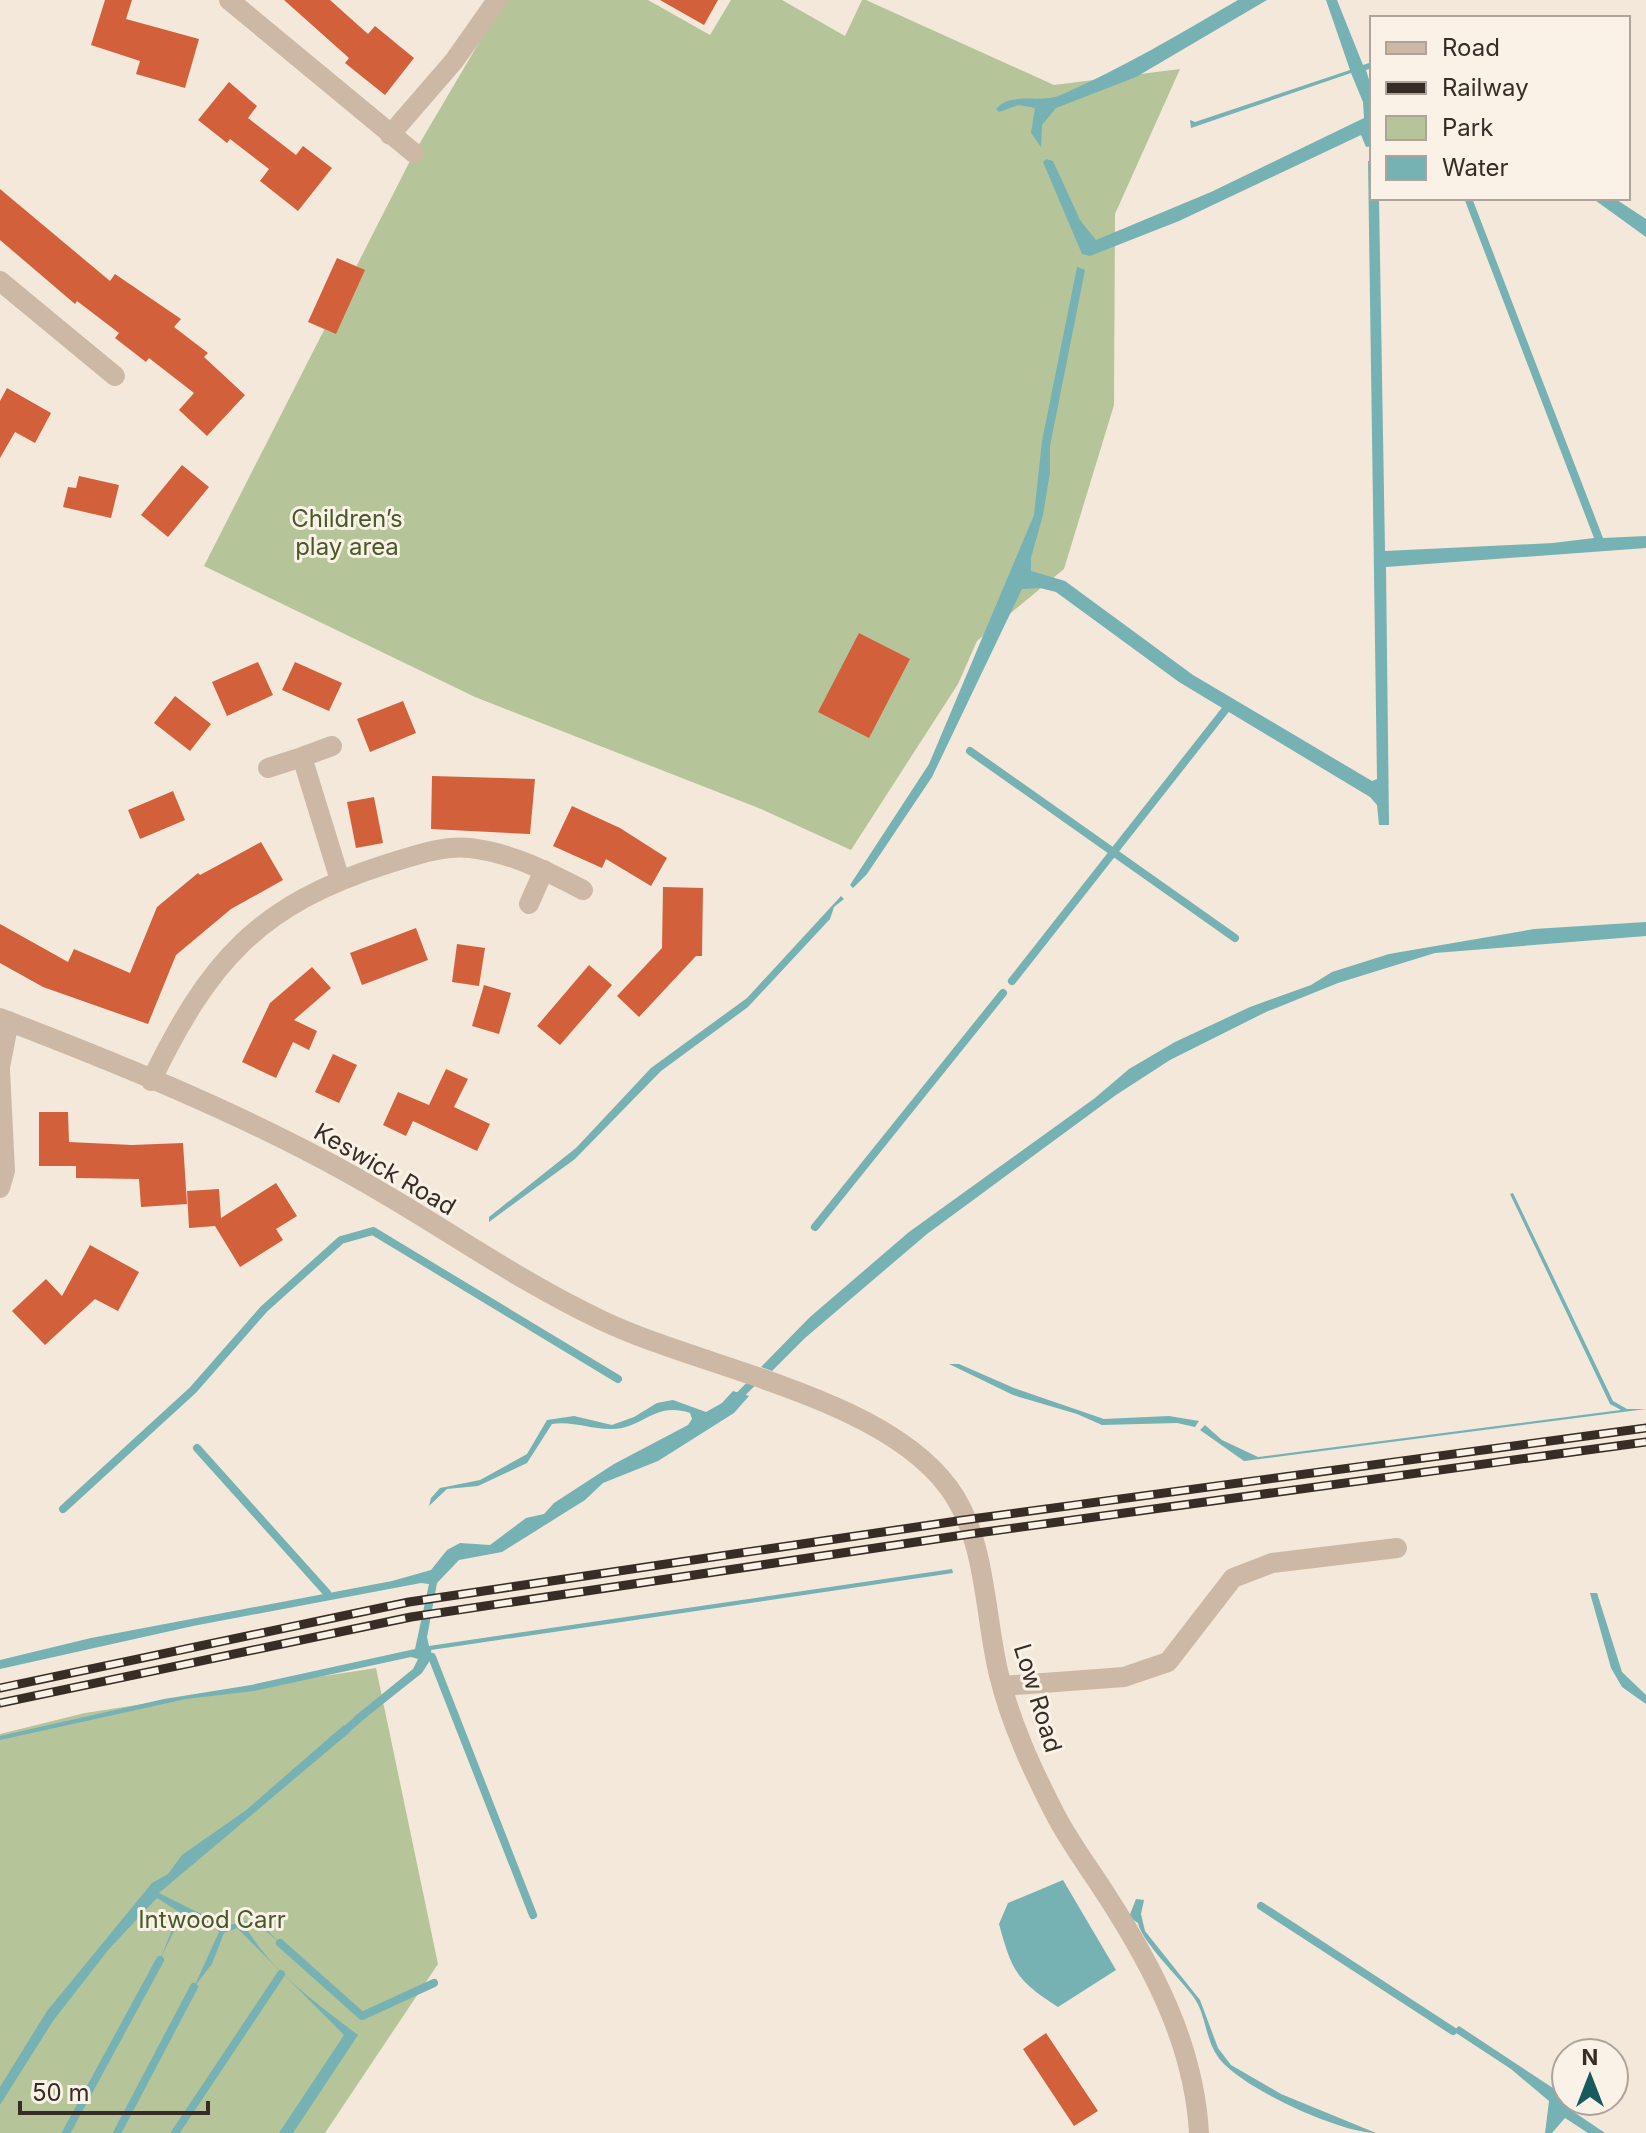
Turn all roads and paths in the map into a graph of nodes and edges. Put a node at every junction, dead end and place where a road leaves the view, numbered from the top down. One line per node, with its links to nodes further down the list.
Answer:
1 (229, 0): 3 (street)
2 (497, 0): 3 (street)
3 (390, 135): 4 (street)
4 (414, 153)
5 (0, 281): 6 (street)
6 (115, 376)
7 (332, 746): 8 (street)
8 (302, 757): 9 (street); 11 (street)
9 (268, 768)
10 (544, 870): 11 (street); 12 (street); 13 (street)
11 (340, 880): 16 (street)
12 (583, 890)
13 (529, 904)
14 (4, 1019): 15 (street); 16 (street, Keswick Road)
15 (0, 1069): 17 (street)
16 (151, 1081): 18 (street, Keswick Road)
17 (0, 1188)
18 (740, 1370): 20 (street, Low Road)
19 (1397, 1548): 20 (street)
20 (1002, 1686): 21 (street, Low Road)
21 (1199, 2133)

